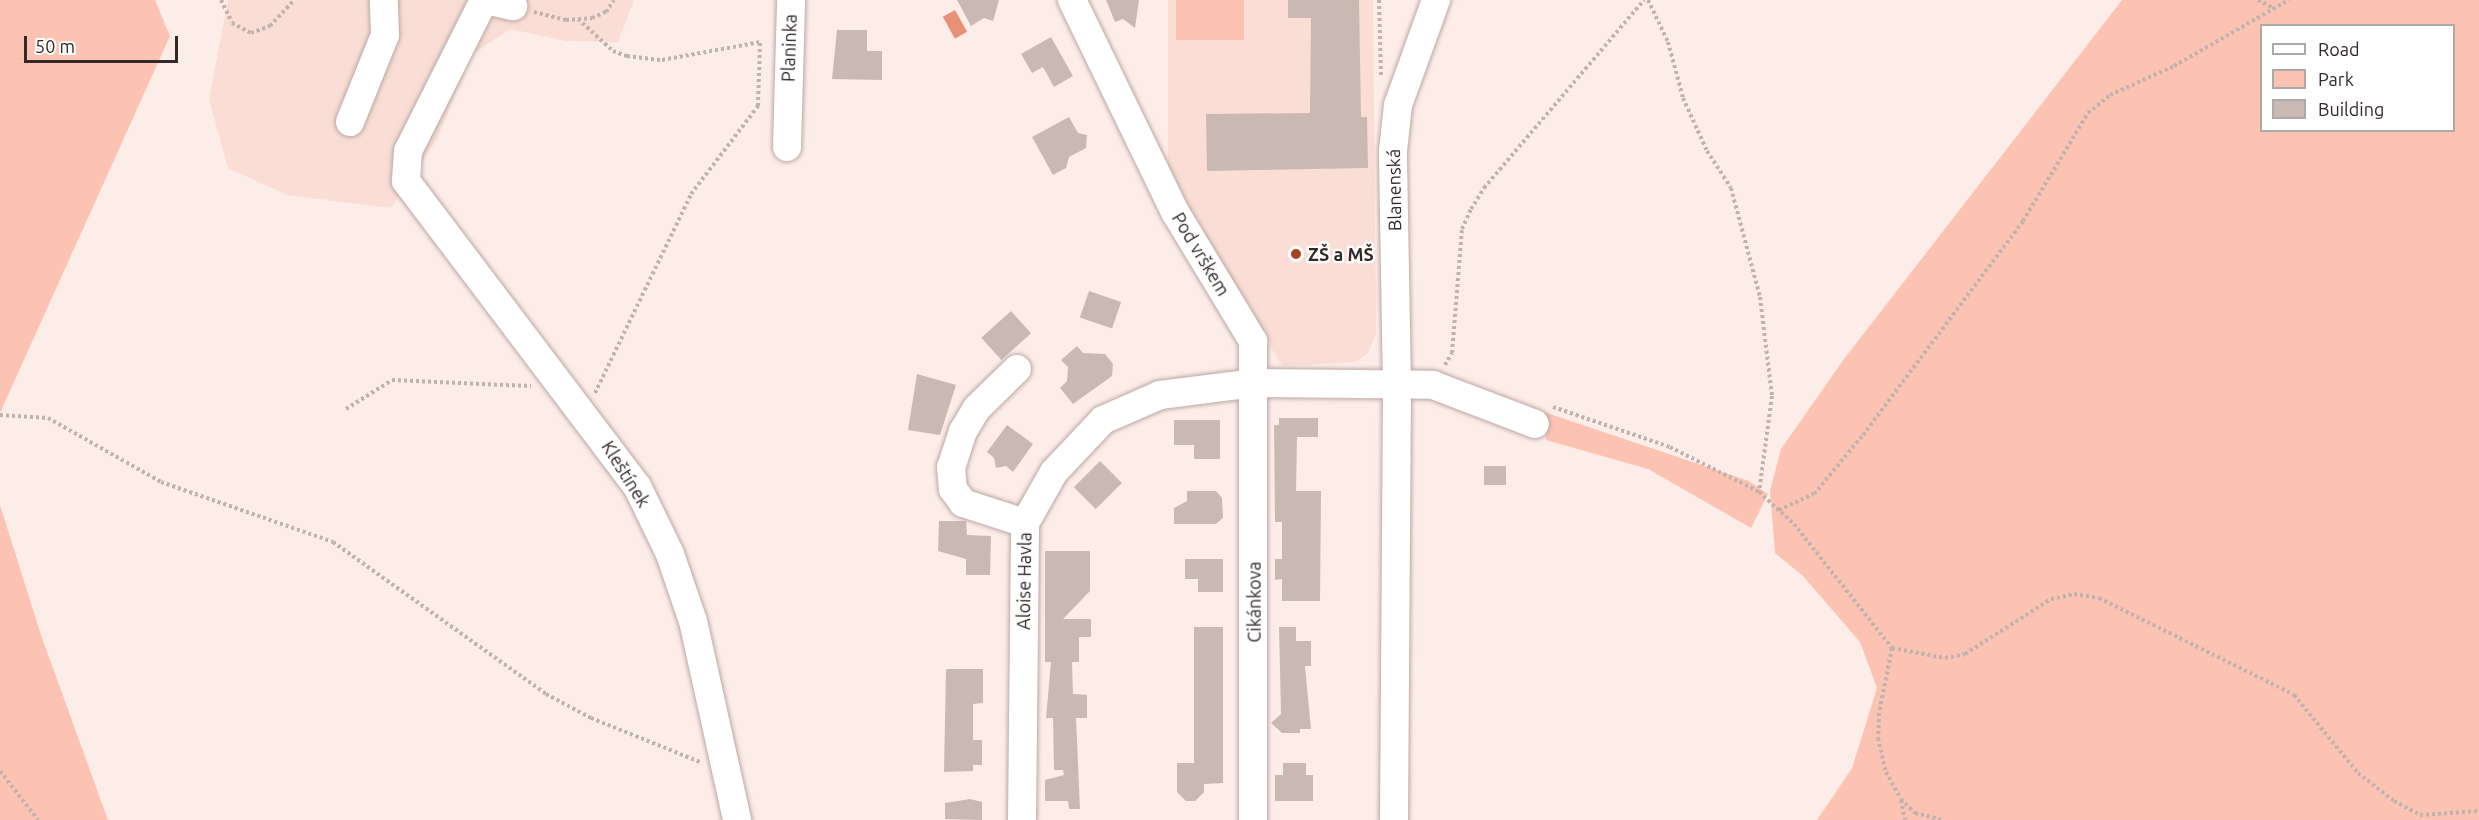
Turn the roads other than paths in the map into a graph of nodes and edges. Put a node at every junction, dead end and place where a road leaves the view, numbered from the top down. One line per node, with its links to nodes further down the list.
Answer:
1 (384, 0): 6 (street)
2 (791, 0): 7 (street, Planinka)
3 (1072, 0): 9 (street, Pod vrškem)
4 (1436, 0): 10 (street, Blanenská)
5 (494, 2): 13 (street, Kleštínek)
6 (350, 122)
7 (787, 147)
8 (1017, 369): 12 (street)
9 (1255, 383): 10 (street); 12 (street, Aloise Havla); 15 (street, Cikánkova)
10 (1397, 387): 11 (street); 16 (street, Blanenská)
11 (1542, 415)
12 (1024, 523): 14 (street, Aloise Havla)
13 (737, 820)
14 (1022, 820)
15 (1253, 820)
16 (1394, 820)

